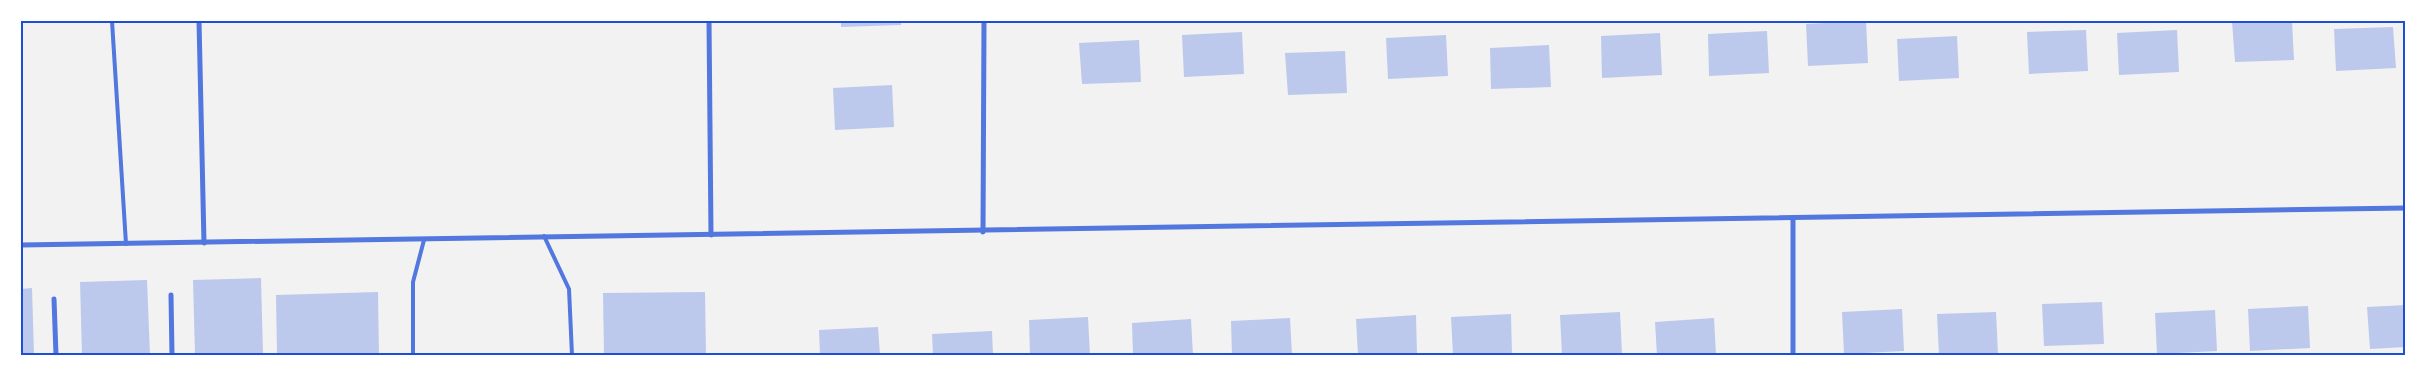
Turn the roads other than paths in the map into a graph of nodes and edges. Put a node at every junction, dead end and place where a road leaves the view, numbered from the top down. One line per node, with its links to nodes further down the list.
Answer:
1 (112, 21): 12 (lane)
2 (199, 21): 11 (street)
3 (709, 21): 8 (street)
4 (984, 21): 7 (street)
5 (2406, 208): 6 (street)
6 (1794, 219): 7 (street); 20 (street)
7 (984, 232): 8 (street)
8 (710, 235): 9 (street)
9 (544, 236): 10 (street); 19 (lane)
10 (424, 240): 11 (street); 18 (lane)
11 (204, 243): 12 (street)
12 (126, 244): 13 (street)
13 (21, 245)
14 (171, 295): 17 (street)
15 (54, 299): 16 (street)
16 (56, 355)
17 (172, 355)
18 (413, 355)
19 (572, 355)
20 (1793, 355)

